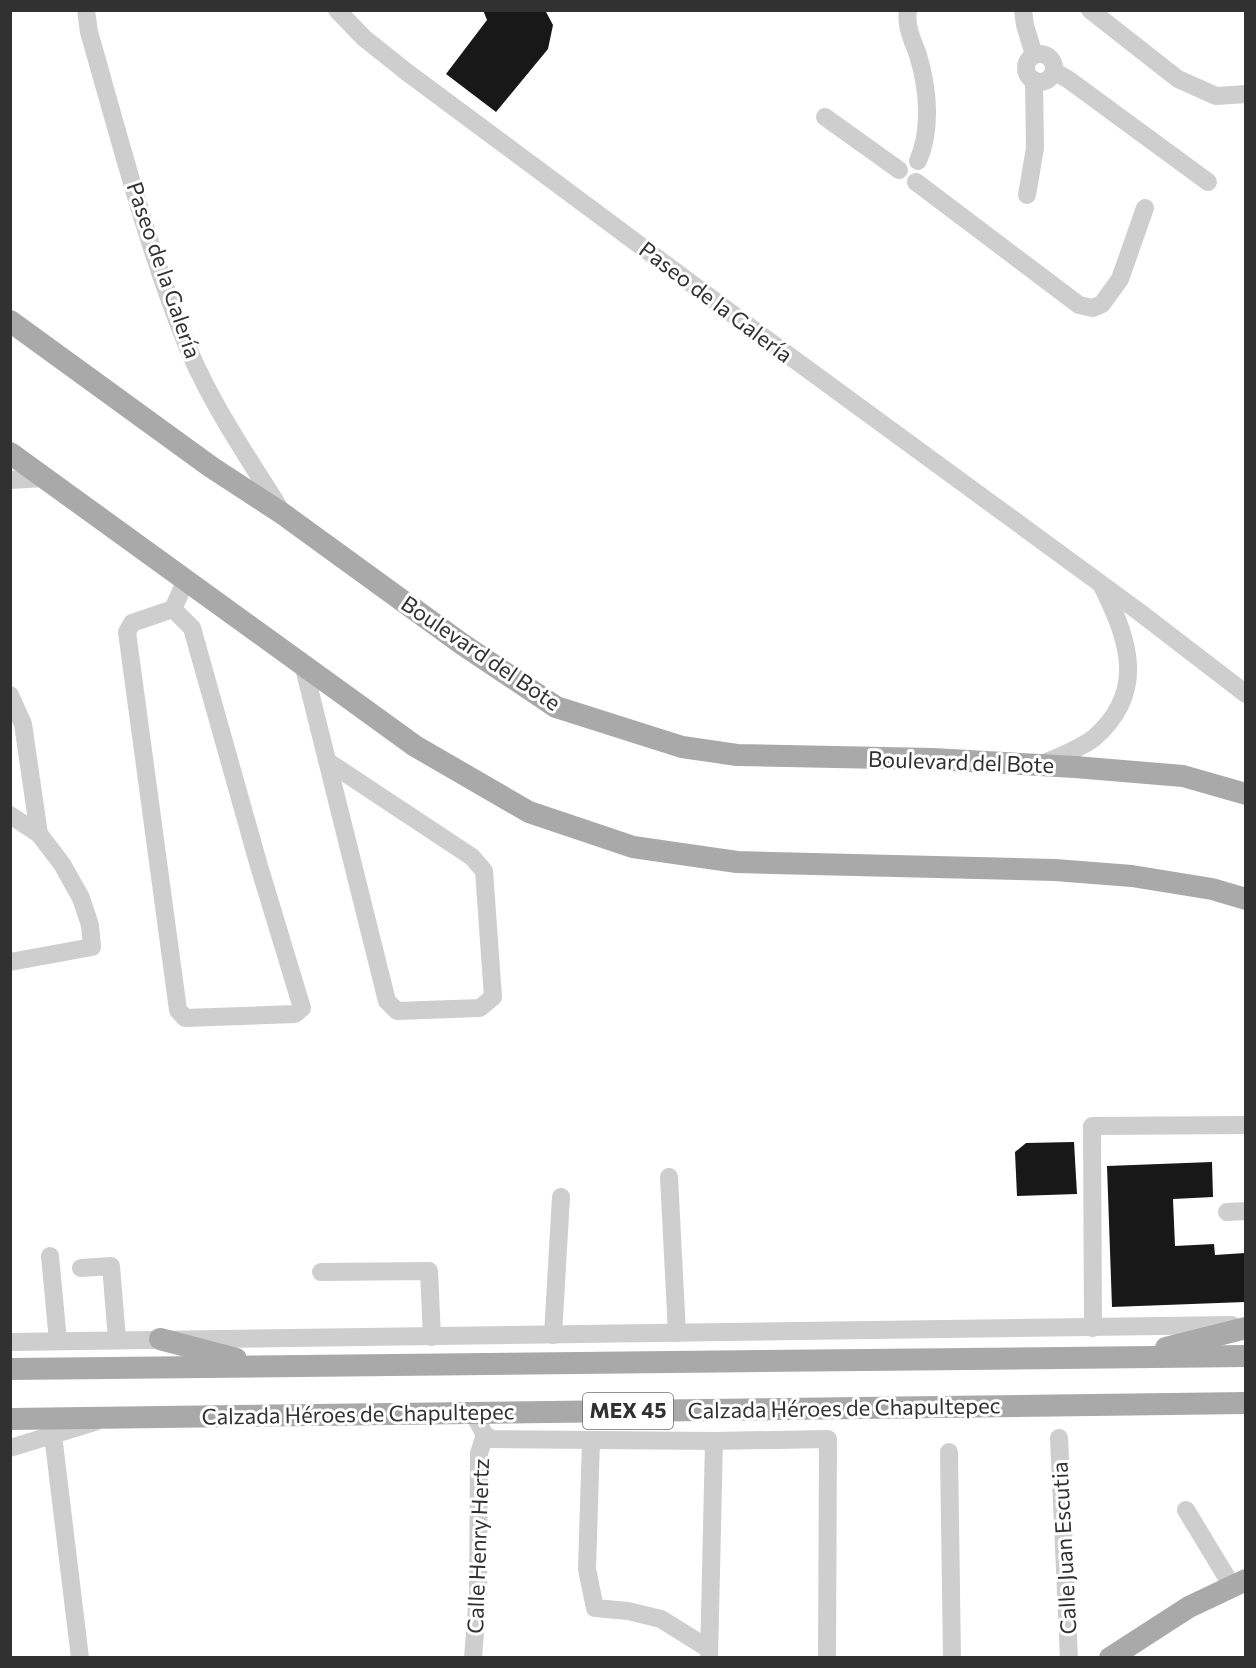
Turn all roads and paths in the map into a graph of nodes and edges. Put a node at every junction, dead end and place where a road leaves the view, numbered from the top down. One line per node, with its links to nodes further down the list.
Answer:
1 (86, 10): 21 (street, Paseo de la Galería)
2 (337, 10): 23 (street, Paseo de la Galería)
3 (908, 10): 11 (street)
4 (1023, 10): 6 (street)
5 (1090, 10): 9 (street)
6 (1034, 55): 7 (street); 8 (street)
7 (1054, 71): 8 (street); 14 (street)
8 (1034, 81): 15 (street)
9 (1245, 94)
10 (825, 117): 12 (street)
11 (918, 161): 12 (street); 13 (street)
12 (899, 170): 13 (street)
13 (916, 182): 16 (street)
14 (1208, 182)
15 (1027, 195)
16 (1145, 208)
17 (10, 321): 21 (main road, Boulevard del Bote)
18 (10, 453): 19 (main road)
19 (45, 478): 20 (street); 22 (main road)
20 (10, 480)
21 (283, 514): 29 (main road, Boulevard del Bote)
22 (186, 579): 24 (street); 25 (main road)
23 (1101, 585): 26 (street, Paseo de la Galería); 29 (street)
24 (173, 609): 24 (street)
25 (303, 664): 28 (street); 34 (main road)
26 (1245, 694)
27 (10, 695): 32 (street)
28 (327, 761): 28 (street)
29 (1040, 765): 30 (main road, Boulevard del Bote)
30 (1245, 794)
31 (10, 815): 32 (street)
32 (39, 834): 36 (street)
33 (1245, 884): 34 (main road)
34 (1212, 889): 35 (main road)
35 (1245, 898)
36 (10, 962)
37 (1245, 1125): 46 (street)
38 (669, 1177): 47 (street)
39 (561, 1197): 48 (street)
40 (1227, 1212): 41 (street)
41 (1245, 1212)
42 (50, 1256): 52 (street)
43 (81, 1268): 50 (street)
44 (321, 1272): 49 (street)
45 (1245, 1327): 46 (street); 55 (main road)
46 (1094, 1328): 47 (street)
47 (677, 1334): 48 (street)
48 (552, 1335): 49 (street)
49 (432, 1337): 51 (street)
50 (117, 1339): 51 (street); 52 (street)
51 (160, 1339): 56 (main road)
52 (58, 1341): 53 (street)
53 (10, 1342)
54 (1245, 1356): 55 (main road, Calzada Héroes de Chapultepec / MEX 45)
55 (1128, 1358): 56 (main road, Calzada Héroes de Chapultepec / MEX 45)
56 (264, 1366): 57 (main road, Calzada Héroes de Chapultepec / MEX 45)
57 (10, 1369)
58 (1245, 1403): 59 (main road, Calzada Héroes de Chapultepec / MEX 45)
59 (473, 1413): 60 (main road, Calzada Héroes de Chapultepec / MEX 45); 63 (street)
60 (111, 1418): 61 (main road, Calzada Héroes de Chapultepec / MEX 45); 62 (street)
61 (10, 1419)
62 (53, 1435): 67 (street); 72 (street)
63 (485, 1435): 65 (street); 73 (street, Calle Henry Hertz)
64 (1059, 1438): 76 (street, Calle Juan Escutia)
65 (591, 1440): 66 (street); 71 (street)
66 (714, 1441): 71 (street); 74 (street)
67 (10, 1448)
68 (949, 1452): 75 (street)
69 (1186, 1510): 70 (street)
70 (1239, 1583): 77 (main road)
71 (709, 1653)
72 (80, 1658)
73 (474, 1658)
74 (827, 1658)
75 (952, 1658)
76 (1069, 1658)
77 (1110, 1658)

